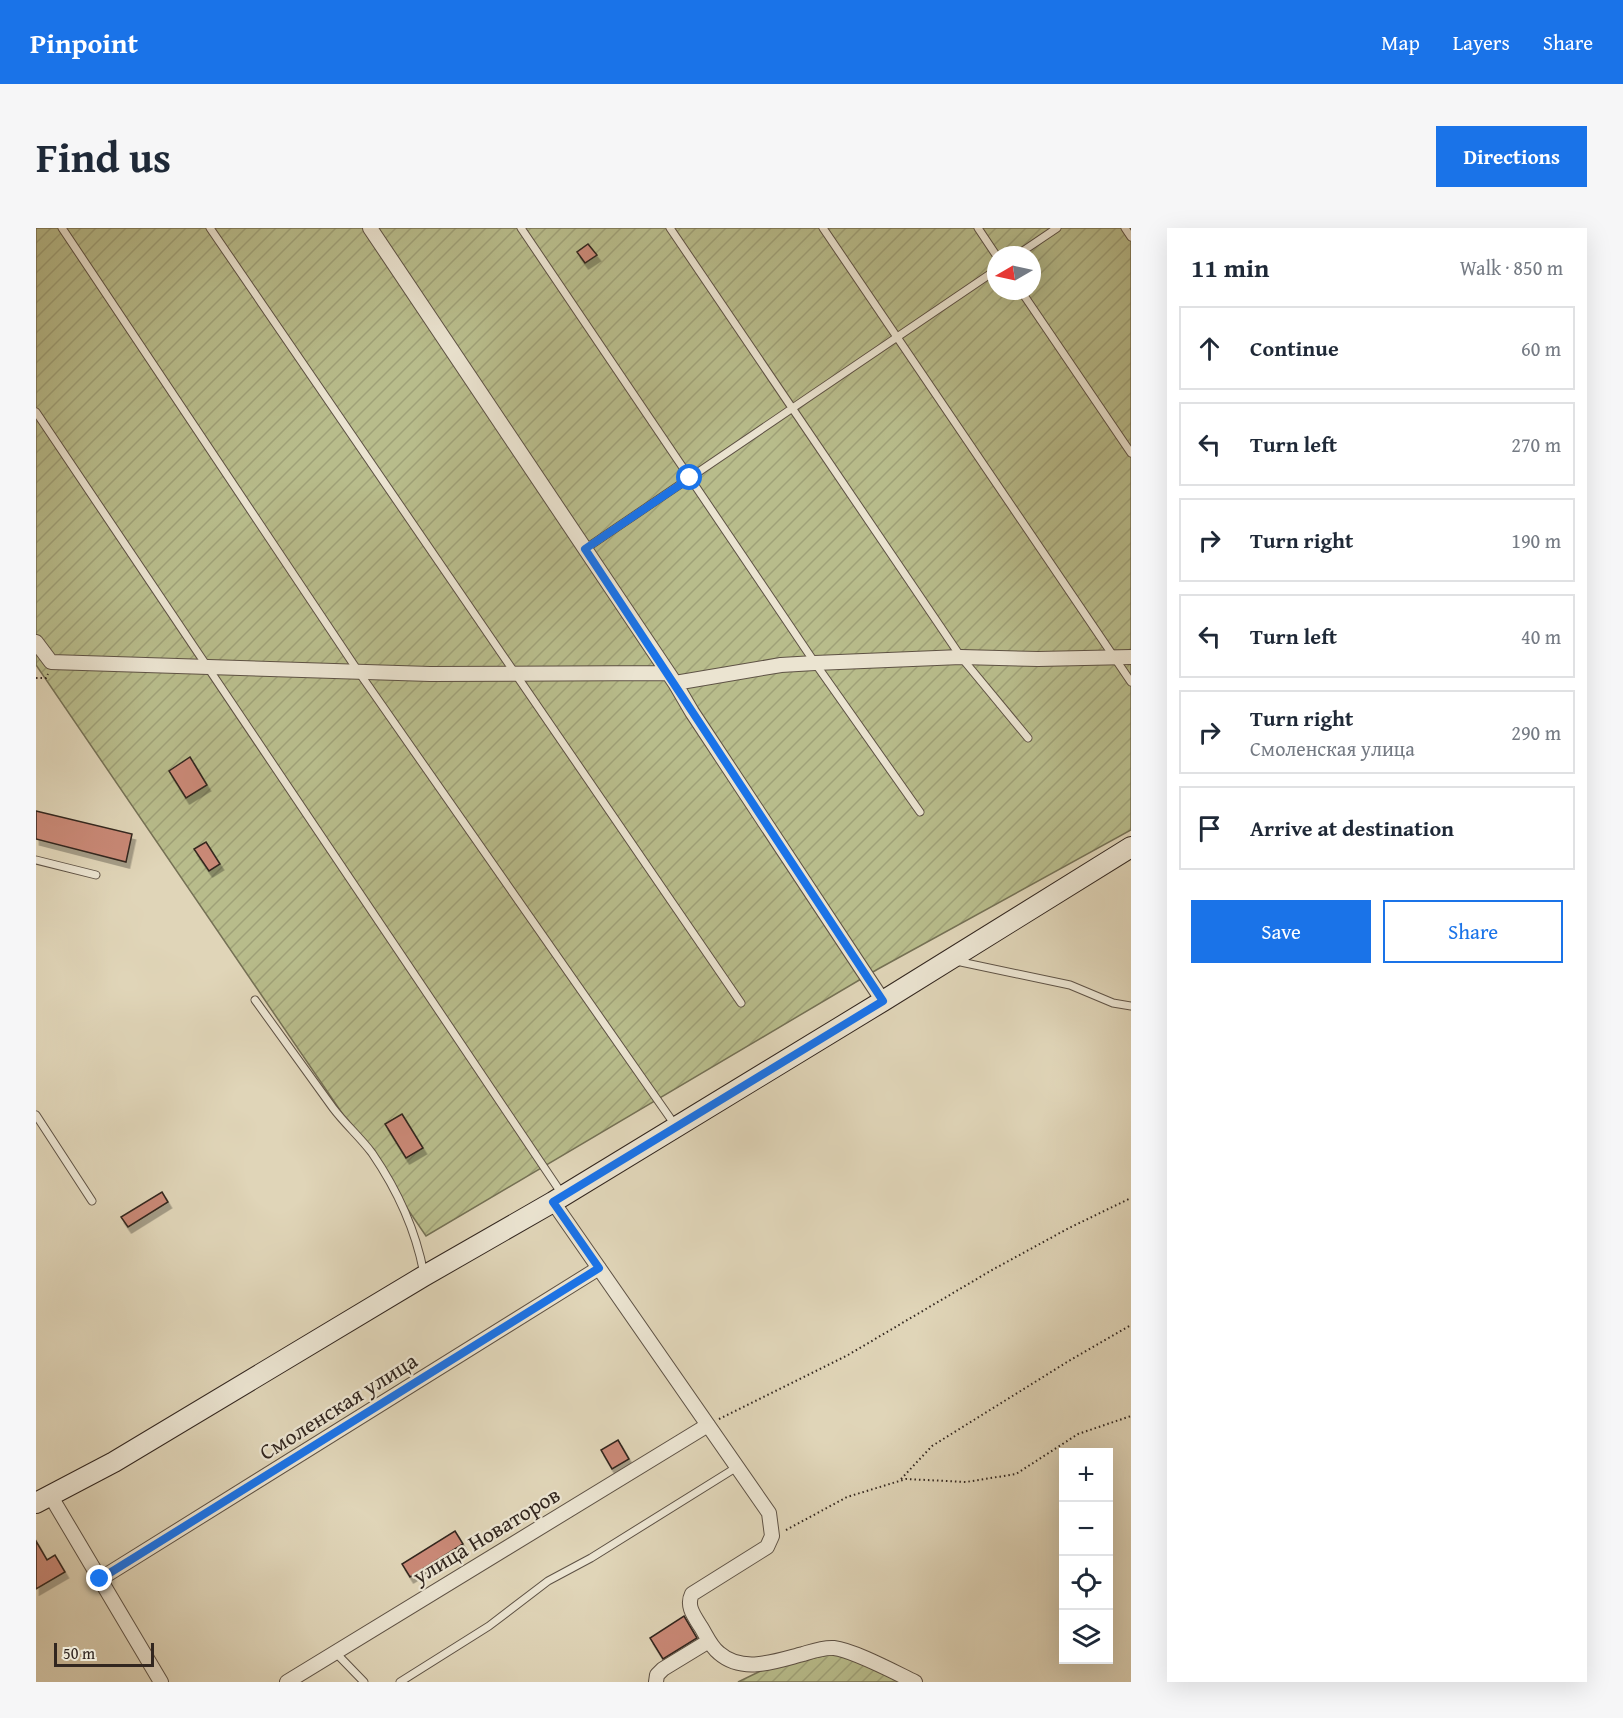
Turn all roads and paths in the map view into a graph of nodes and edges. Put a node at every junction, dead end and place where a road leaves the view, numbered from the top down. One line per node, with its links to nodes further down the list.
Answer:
1 (62, 228): 27 (lane)
2 (210, 228): 28 (lane)
3 (370, 228): 20 (street)
4 (521, 228): 19 (lane)
5 (670, 228): 16 (lane)
6 (823, 228): 15 (lane)
7 (978, 228): 11 (lane)
8 (1057, 228): 12 (lane)
9 (1125, 228): 10 (lane)
10 (1131, 237)
11 (990, 246)
12 (1030, 246)
13 (987, 276): 15 (lane)
14 (1027, 300): 18 (lane)
15 (897, 337): 16 (lane); 23 (lane)
16 (792, 408): 19 (lane); 22 (lane)
17 (36, 412): 26 (lane)
18 (1131, 453)
19 (690, 478): 20 (lane); 25 (lane)
20 (585, 549): 29 (street)
21 (36, 642): 26 (street)
22 (961, 657): 23 (street); 25 (street); 31 (lane)
23 (1115, 657): 24 (street); 30 (lane)
24 (1131, 657)
25 (815, 663): 29 (street); 32 (lane)
26 (208, 666): 27 (street); 44 (lane)
27 (358, 670): 28 (street); 42 (lane)
28 (516, 674): 29 (street); 39 (lane)
29 (672, 678): 38 (street)
30 (1131, 682)
31 (1028, 738)
32 (920, 812)
33 (1131, 846): 36 (street)
34 (36, 860): 35 (lane)
35 (96, 875)
36 (951, 959): 38 (street); 40 (lane)
37 (255, 1000): 47 (lane)
38 (883, 1001): 42 (street)
39 (741, 1003)
40 (1131, 1006)
41 (36, 1115): 45 (lane)
42 (677, 1127): 44 (street)
43 (1131, 1198): 50 (path)
44 (558, 1199): 46 (street); 47 (street)
45 (92, 1202)
46 (599, 1268): 50 (street); 55 (street, Смоленская улица)
47 (424, 1276): 53 (street)
48 (1131, 1325): 52 (path)
49 (1131, 1416): 52 (path)
50 (708, 1425): 51 (street); 57 (street, улица Новаторов)
51 (737, 1467): 54 (street); 61 (lane)
52 (899, 1481): 54 (path)
53 (43, 1499): 55 (street)
54 (771, 1536): 56 (street)
55 (100, 1579): 58 (street)
56 (709, 1641): 62 (street); 63 (street)
57 (335, 1652): 59 (street, улица Новаторов); 60 (lane)
58 (161, 1682)
59 (286, 1682)
60 (364, 1682)
61 (400, 1682)
62 (656, 1682)
63 (915, 1682)

